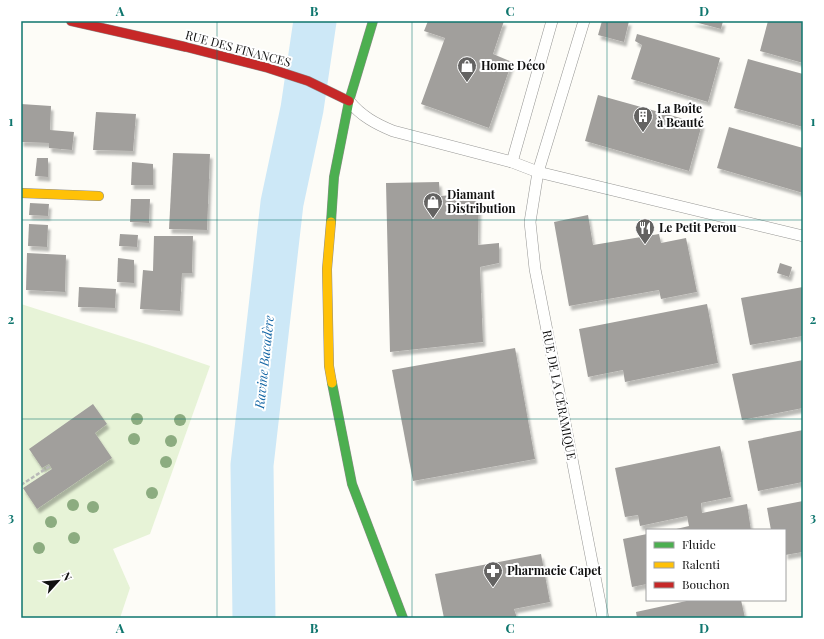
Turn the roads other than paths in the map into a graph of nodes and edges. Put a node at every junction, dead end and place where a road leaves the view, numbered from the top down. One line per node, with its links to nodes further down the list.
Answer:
1 (71, 21): 5 (street, RUE DES FINANCES)
2 (373, 21): 5 (street)
3 (552, 21): 6 (lane)
4 (584, 21): 7 (lane, RUE DE LA CÉRAMIQUE)
5 (349, 101): 6 (lane); 11 (street)
6 (512, 162): 7 (lane)
7 (538, 172): 10 (lane); 12 (lane, RUE DE LA CÉRAMIQUE)
8 (21, 193): 9 (street)
9 (99, 196)
10 (803, 236)
11 (403, 618)
12 (603, 618)

